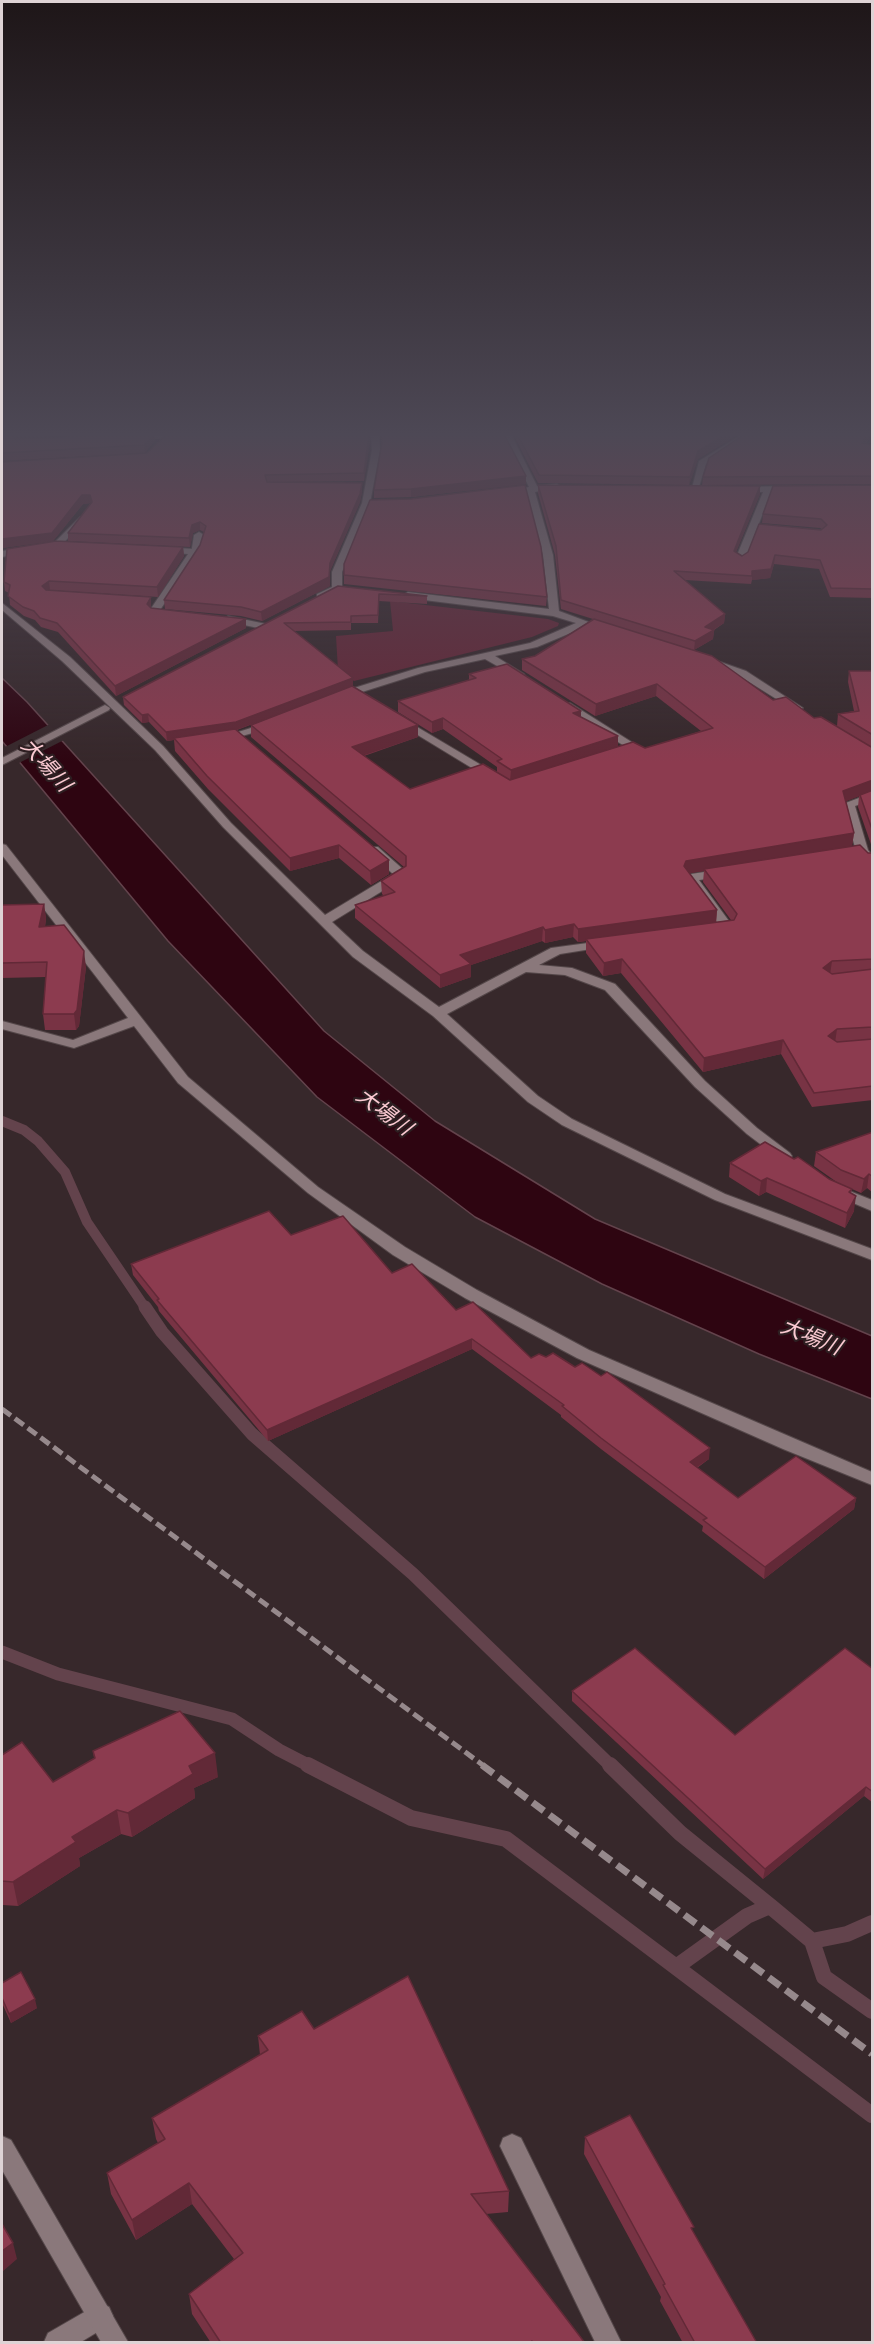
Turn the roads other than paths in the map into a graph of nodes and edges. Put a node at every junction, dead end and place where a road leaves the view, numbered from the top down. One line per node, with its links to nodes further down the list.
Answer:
1 (197, 543): 9 (street)
2 (349, 543): 11 (street)
3 (545, 543): 16 (street)
4 (746, 543): 10 (street)
5 (57, 545): 6 (street); 8 (street)
6 (69, 545)
7 (151, 549): 9 (street)
8 (3, 552)
9 (194, 552): 17 (street)
10 (740, 560)
11 (337, 588): 12 (street); 14 (street)
12 (348, 589)
13 (393, 594): 16 (street)
14 (305, 604)
15 (2, 606): 29 (street)
16 (554, 613): 20 (street)
17 (187, 616)
18 (219, 619): 21 (street)
19 (274, 620): 21 (street)
20 (583, 624): 22 (street); 24 (street)
21 (263, 626): 23 (street)
22 (617, 633)
23 (243, 637)
24 (486, 655): 26 (street); 28 (street)
25 (703, 659): 30 (street)
26 (526, 680)
27 (556, 699): 36 (street)
28 (331, 700)
29 (113, 704): 35 (street); 37 (street)
30 (805, 712)
31 (392, 715): 38 (street)
32 (280, 722): 33 (street)
33 (207, 741)
34 (177, 746): 35 (street)
35 (159, 748): 44 (street)
36 (612, 755)
37 (2, 762)
38 (500, 781)
39 (873, 796): 42 (street)
40 (365, 843): 44 (street)
41 (2, 848): 49 (street)
42 (873, 861)
43 (737, 871): 45 (street)
44 (326, 920): 48 (street)
45 (705, 931)
46 (614, 942): 47 (street)
47 (521, 968): 48 (street); 51 (street)
48 (438, 1013): 54 (street)
49 (136, 1020): 50 (street); 55 (street)
50 (2, 1025)
51 (800, 1168)
52 (824, 1183): 53 (street)
53 (873, 1206)
54 (873, 1255)
55 (873, 1479)
56 (512, 2146): 61 (street)
57 (2, 2148): 58 (street)
58 (100, 2316): 59 (street); 60 (street)
59 (57, 2343)
60 (115, 2343)
61 (608, 2343)

